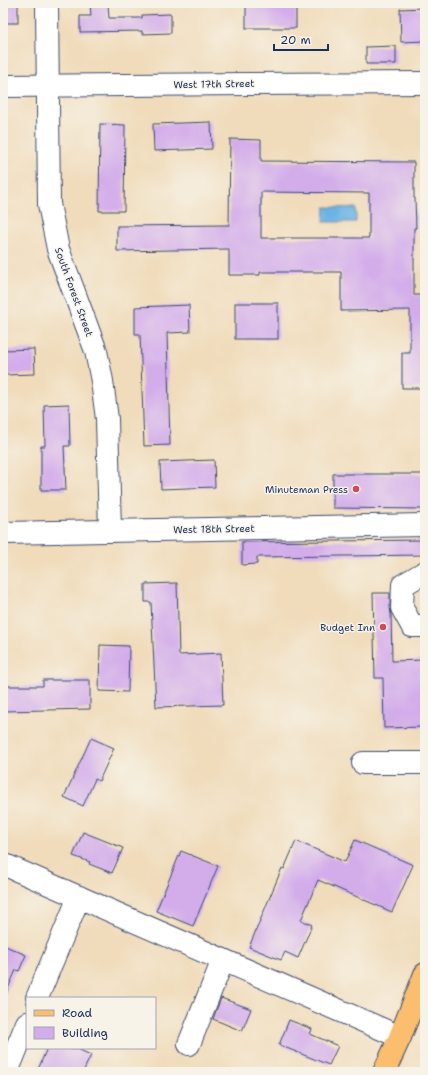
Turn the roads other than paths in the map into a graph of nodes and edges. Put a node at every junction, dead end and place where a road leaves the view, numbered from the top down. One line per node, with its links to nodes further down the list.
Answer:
1 (47, 3): 4 (street, South Forest Street)
2 (425, 83): 4 (street, West 17th Street)
3 (3, 86): 4 (street, West 17th Street)
4 (48, 86): 6 (street, South Forest Street)
5 (425, 524): 6 (street, West 18th Street)
6 (110, 531): 7 (street, West 18th Street)
7 (3, 533)
8 (425, 572): 9 (street)
9 (425, 626)
10 (363, 763): 11 (street)
11 (425, 763)
12 (3, 864): 13 (street)
13 (79, 897): 14 (street); 16 (street)
14 (223, 960): 18 (street); 19 (street)
15 (425, 974): 18 (main road)
16 (37, 997)
17 (26, 1025): 20 (street)
18 (400, 1037): 21 (main road)
19 (189, 1044)
20 (7, 1072)
21 (384, 1072)

